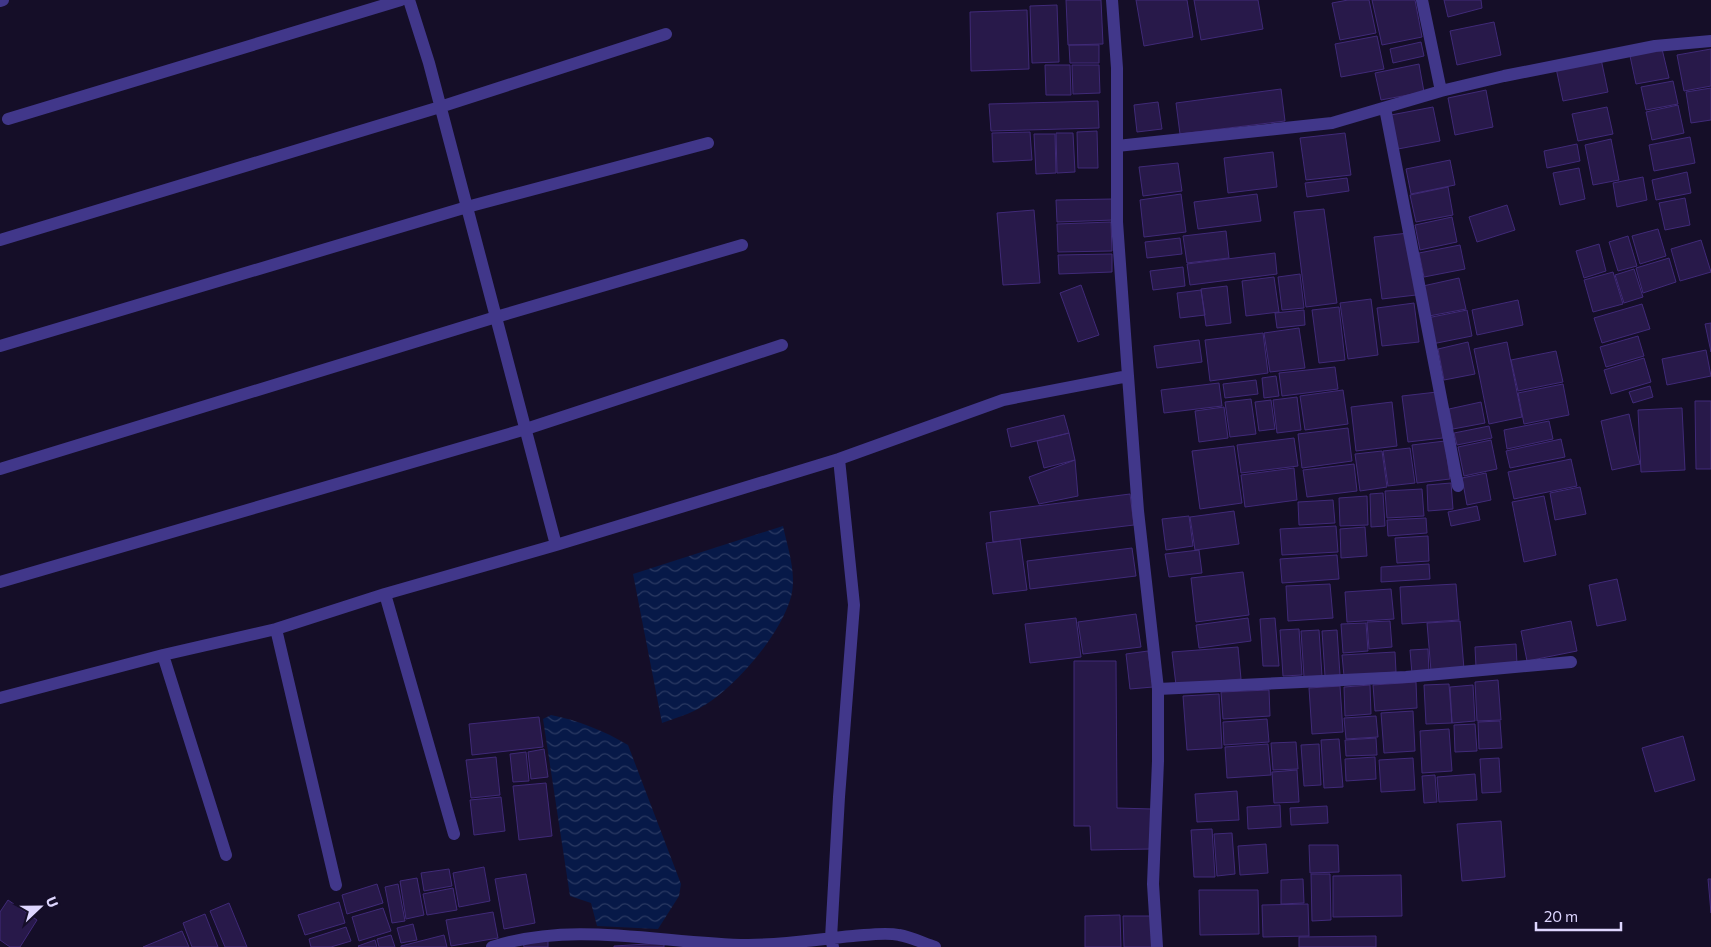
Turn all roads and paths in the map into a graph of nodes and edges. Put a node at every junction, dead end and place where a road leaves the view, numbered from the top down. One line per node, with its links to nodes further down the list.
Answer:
1 (400, 0): 10 (street)
2 (410, 0): 8 (street)
3 (1112, 0): 12 (street)
4 (1422, 0): 7 (street)
5 (666, 34): 8 (street)
6 (1711, 41): 7 (street)
7 (1441, 90): 9 (street)
8 (440, 107): 13 (street); 14 (street)
9 (1385, 108): 12 (street); 23 (street)
10 (8, 119)
11 (708, 143): 13 (street)
12 (1117, 146): 19 (street)
13 (467, 207): 16 (street); 18 (street)
14 (0, 240)
15 (742, 245): 16 (street)
16 (496, 317): 20 (street); 22 (street)
17 (782, 345): 20 (street)
18 (0, 346)
19 (1128, 376): 21 (street); 30 (street)
20 (526, 429): 24 (street); 25 (street)
21 (839, 459): 24 (street); 35 (street)
22 (0, 469)
23 (1458, 486)
24 (556, 546): 26 (street)
25 (0, 582)
26 (386, 594): 27 (street); 32 (street)
27 (276, 629): 28 (street); 34 (street)
28 (163, 656): 31 (street); 33 (street)
29 (1571, 662): 30 (street)
30 (1158, 689): 39 (street)
31 (0, 698)
32 (454, 834)
33 (226, 855)
34 (336, 885)
35 (832, 942): 36 (street); 38 (street)
36 (505, 945): 37 (street)
37 (492, 947)
38 (935, 947)
39 (1156, 947)

